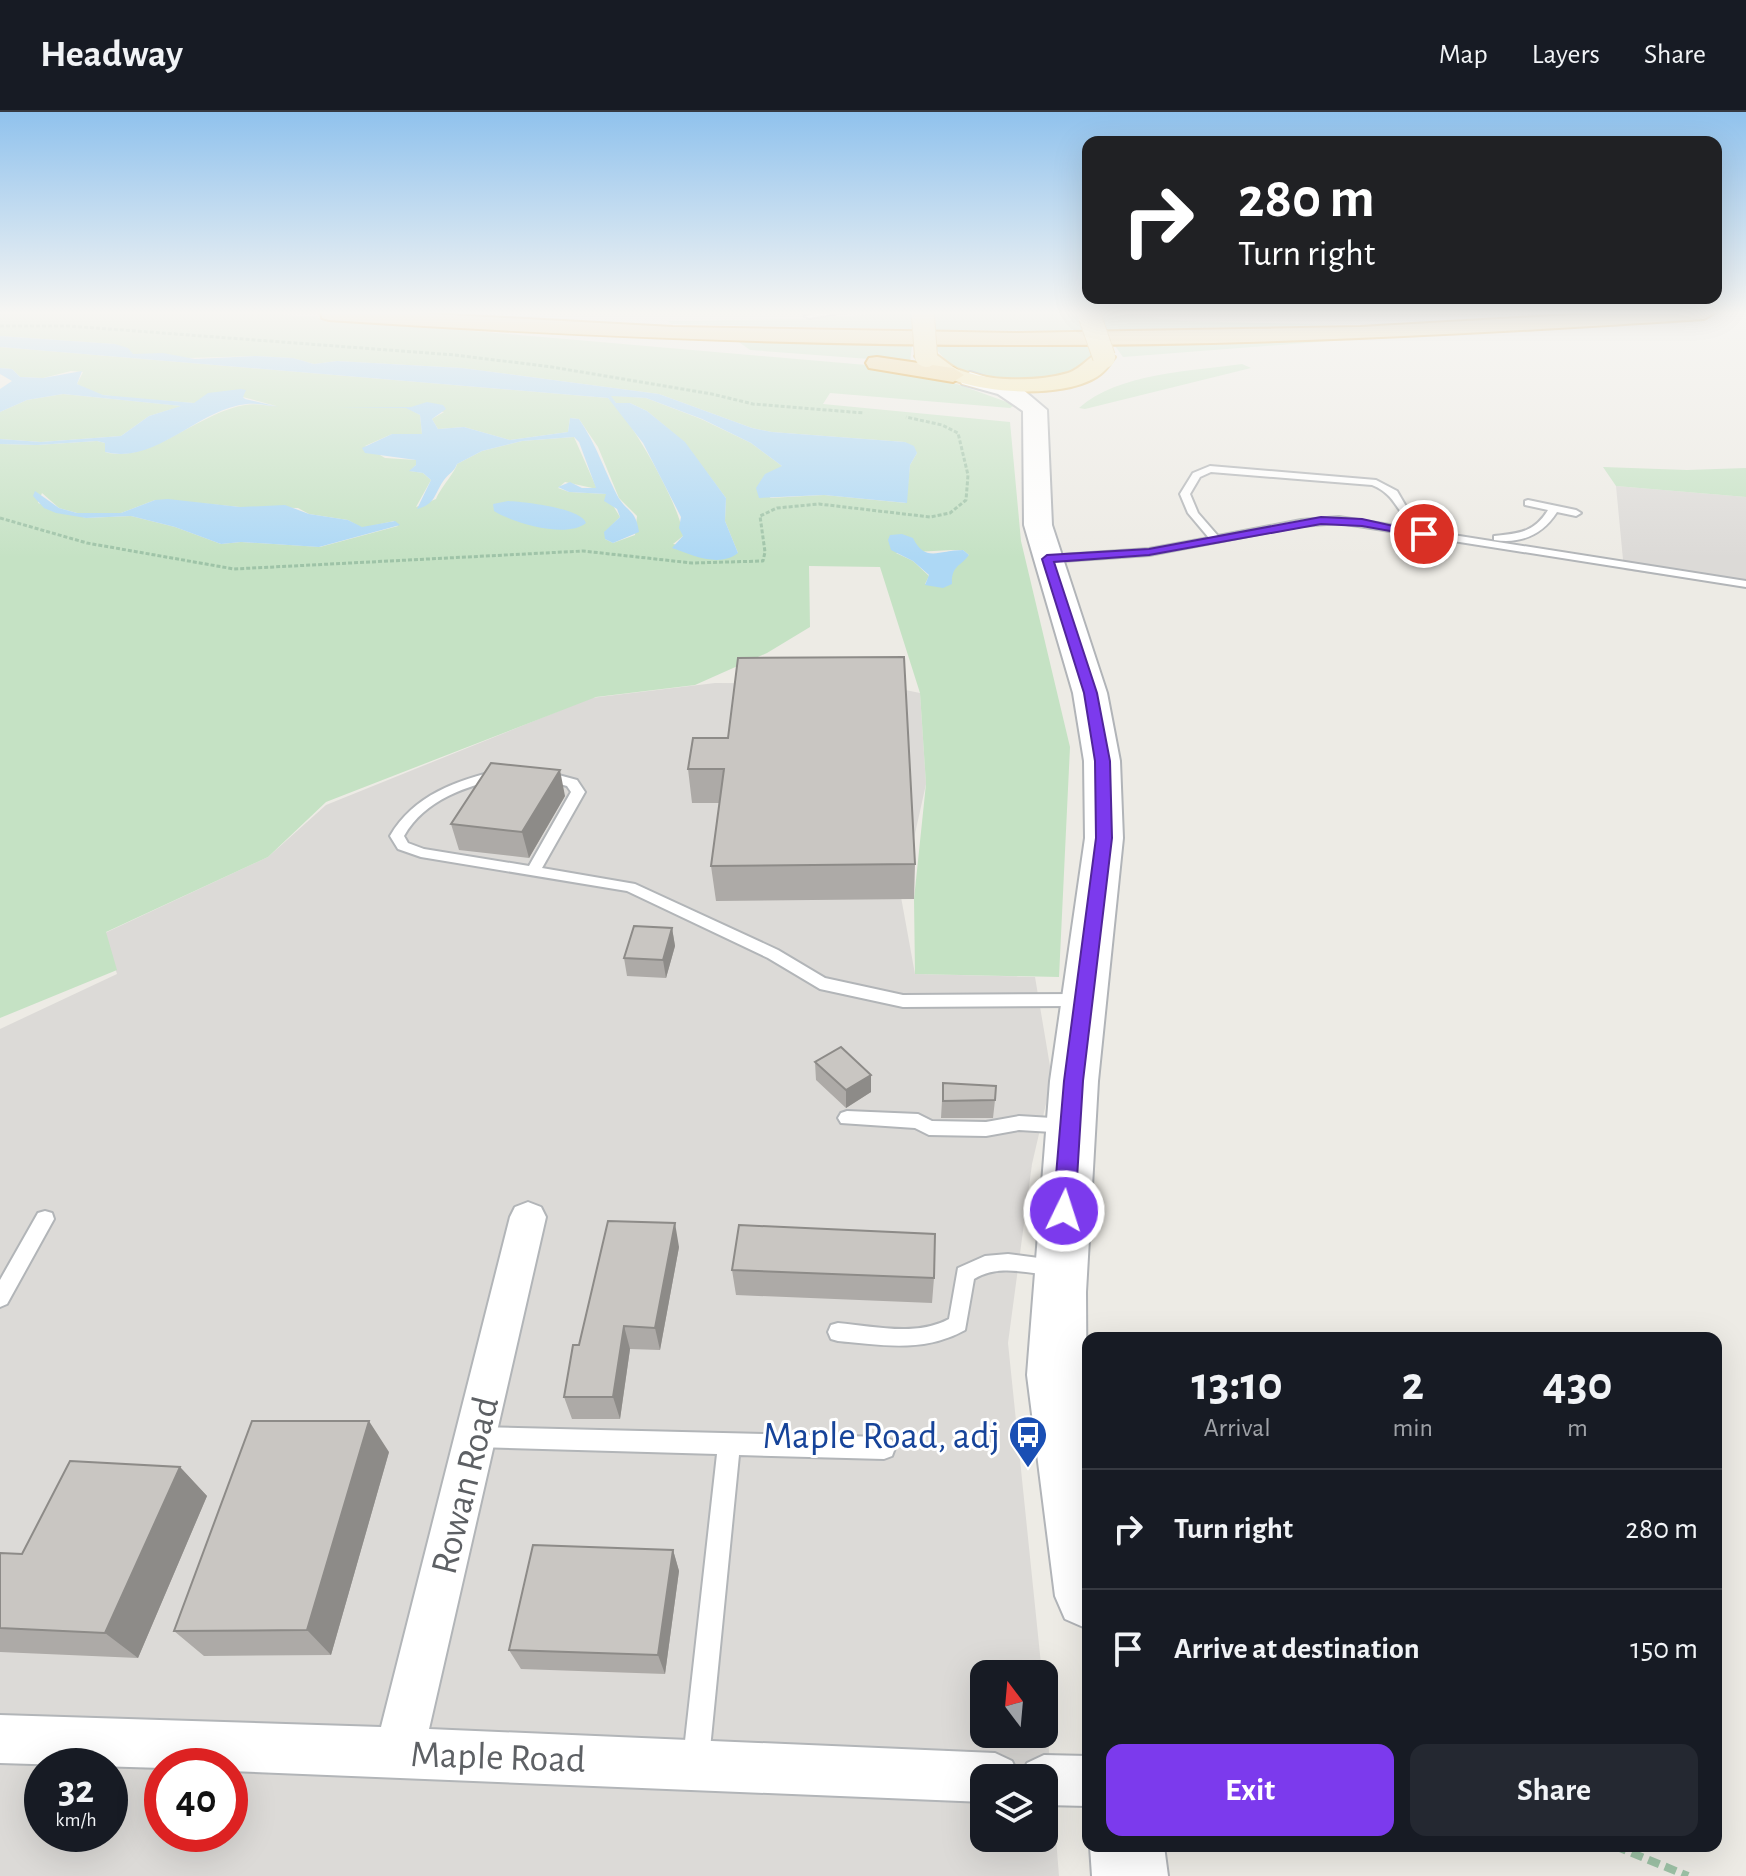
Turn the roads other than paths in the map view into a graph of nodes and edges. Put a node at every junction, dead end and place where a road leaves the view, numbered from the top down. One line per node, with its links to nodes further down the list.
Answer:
1 (1015, 393): 3 (street)
2 (1068, 393): 3 (street)
3 (1035, 417): 8 (street)
4 (1528, 503): 5 (lane)
5 (1554, 508): 6 (lane); 7 (lane)
6 (1576, 513)
7 (1216, 539): 8 (lane); 9 (lane)
8 (1047, 559): 11 (street)
9 (1746, 584)
10 (534, 870): 10 (lane); 11 (lane)
11 (1084, 1000): 13 (street)
12 (847, 1118): 13 (lane)
13 (1070, 1126): 16 (street)
14 (528, 1217): 19 (street, Rowan Road)
15 (45, 1219): 17 (lane)
16 (1060, 1268): 18 (lane); 22 (street)
17 (0, 1298)
18 (838, 1332)
19 (475, 1437): 20 (lane); 24 (street, Rowan Road)
20 (729, 1443): 21 (lane); 25 (lane)
21 (884, 1448)
22 (1082, 1555)
23 (0, 1739): 24 (street, Maple Road)
24 (399, 1752): 25 (street, Maple Road)
25 (696, 1765): 26 (street, Maple Road)
26 (970, 1777)
27 (1058, 1780): 28 (street)
28 (1082, 1781)
29 (1128, 1852): 30 (street)
30 (1130, 1876)

